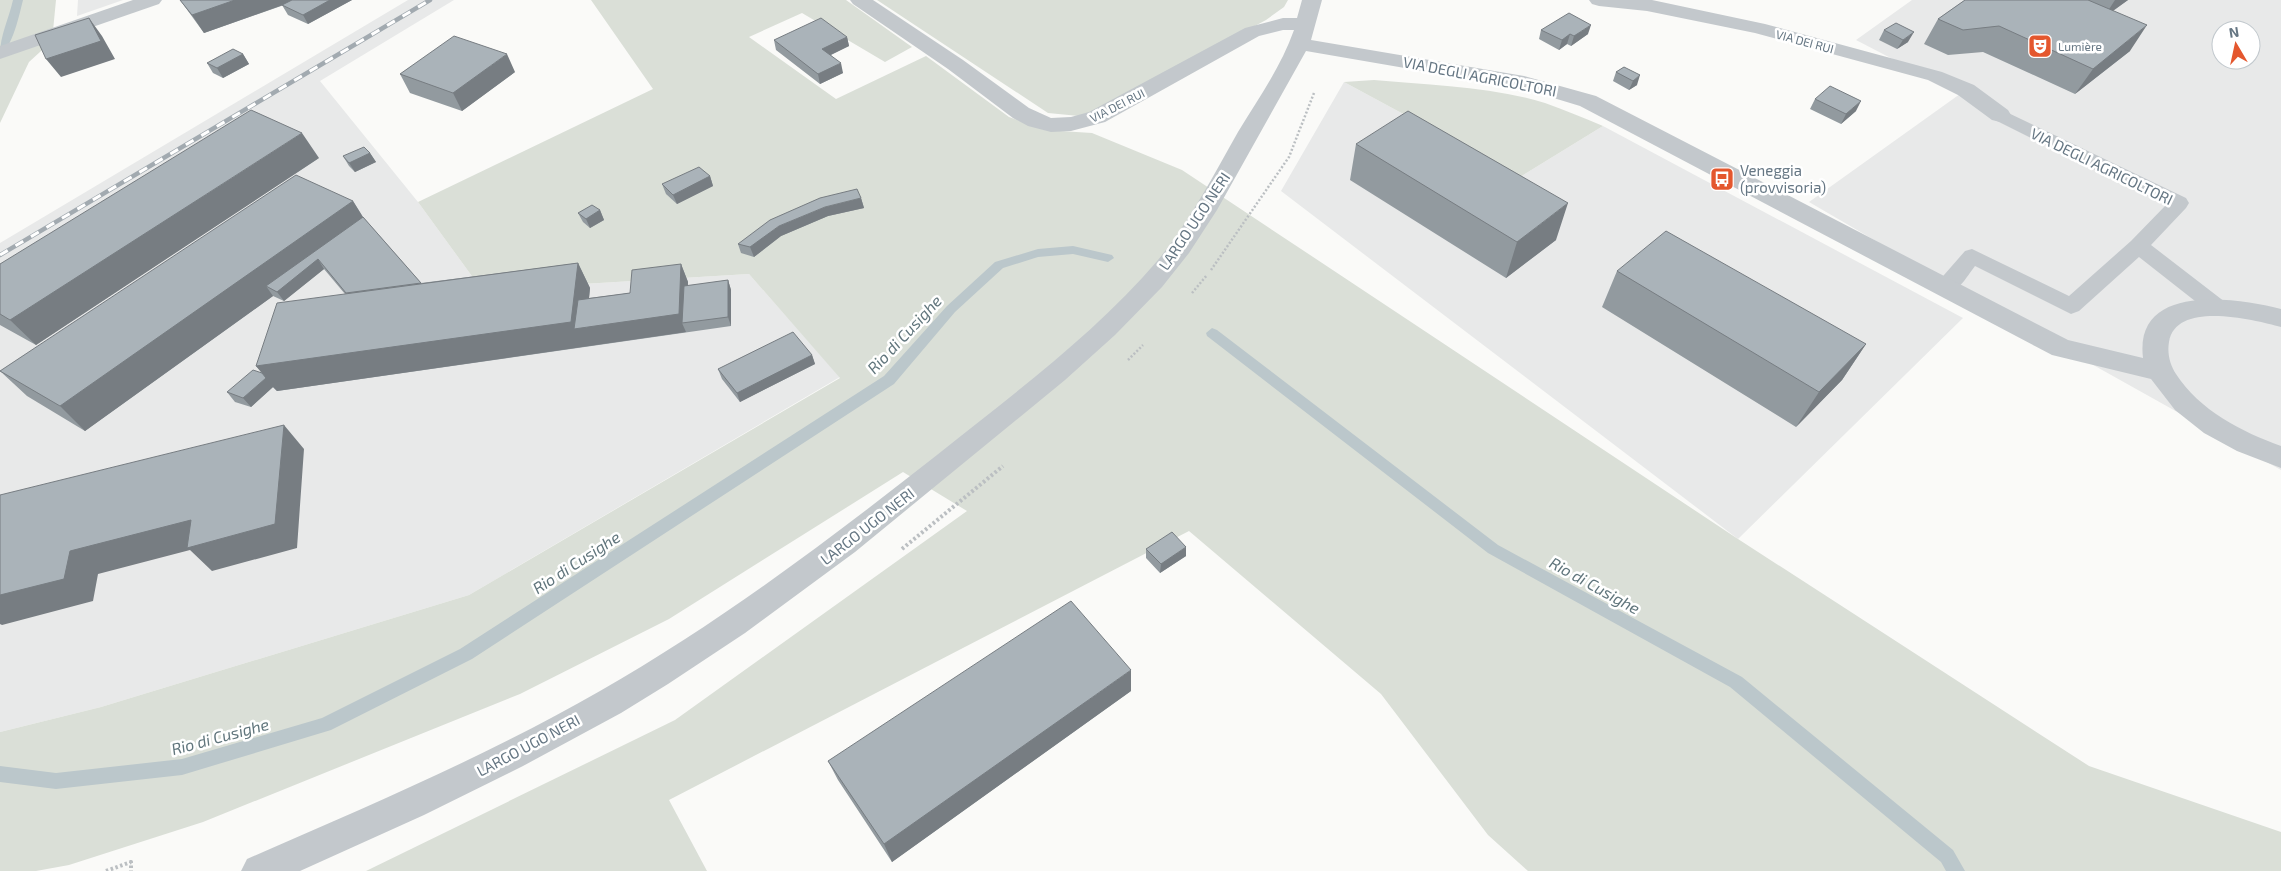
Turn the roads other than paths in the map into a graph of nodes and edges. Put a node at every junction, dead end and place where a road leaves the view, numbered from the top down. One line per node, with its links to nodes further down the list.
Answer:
1 (152, 0): 5 (street)
2 (860, 0): 4 (street, VIA DEI RUI)
3 (1599, 0): 6 (street, VIA DEI RUI)
4 (1306, 23): 8 (street, VIA DEGLI AGRICOLTORI); 13 (street, LARGO UGO NERI)
5 (0, 53)
6 (2000, 115): 7 (lane, VIA DEGLI AGRICOLTORI)
7 (2138, 246): 8 (lane, VIA DEGLI AGRICOLTORI); 9 (lane)
8 (1945, 288): 11 (street, VIA DEGLI AGRICOLTORI)
9 (2217, 307): 10 (street); 11 (street)
10 (2281, 318)
11 (2161, 372): 12 (street)
12 (2281, 457)
13 (259, 871)

